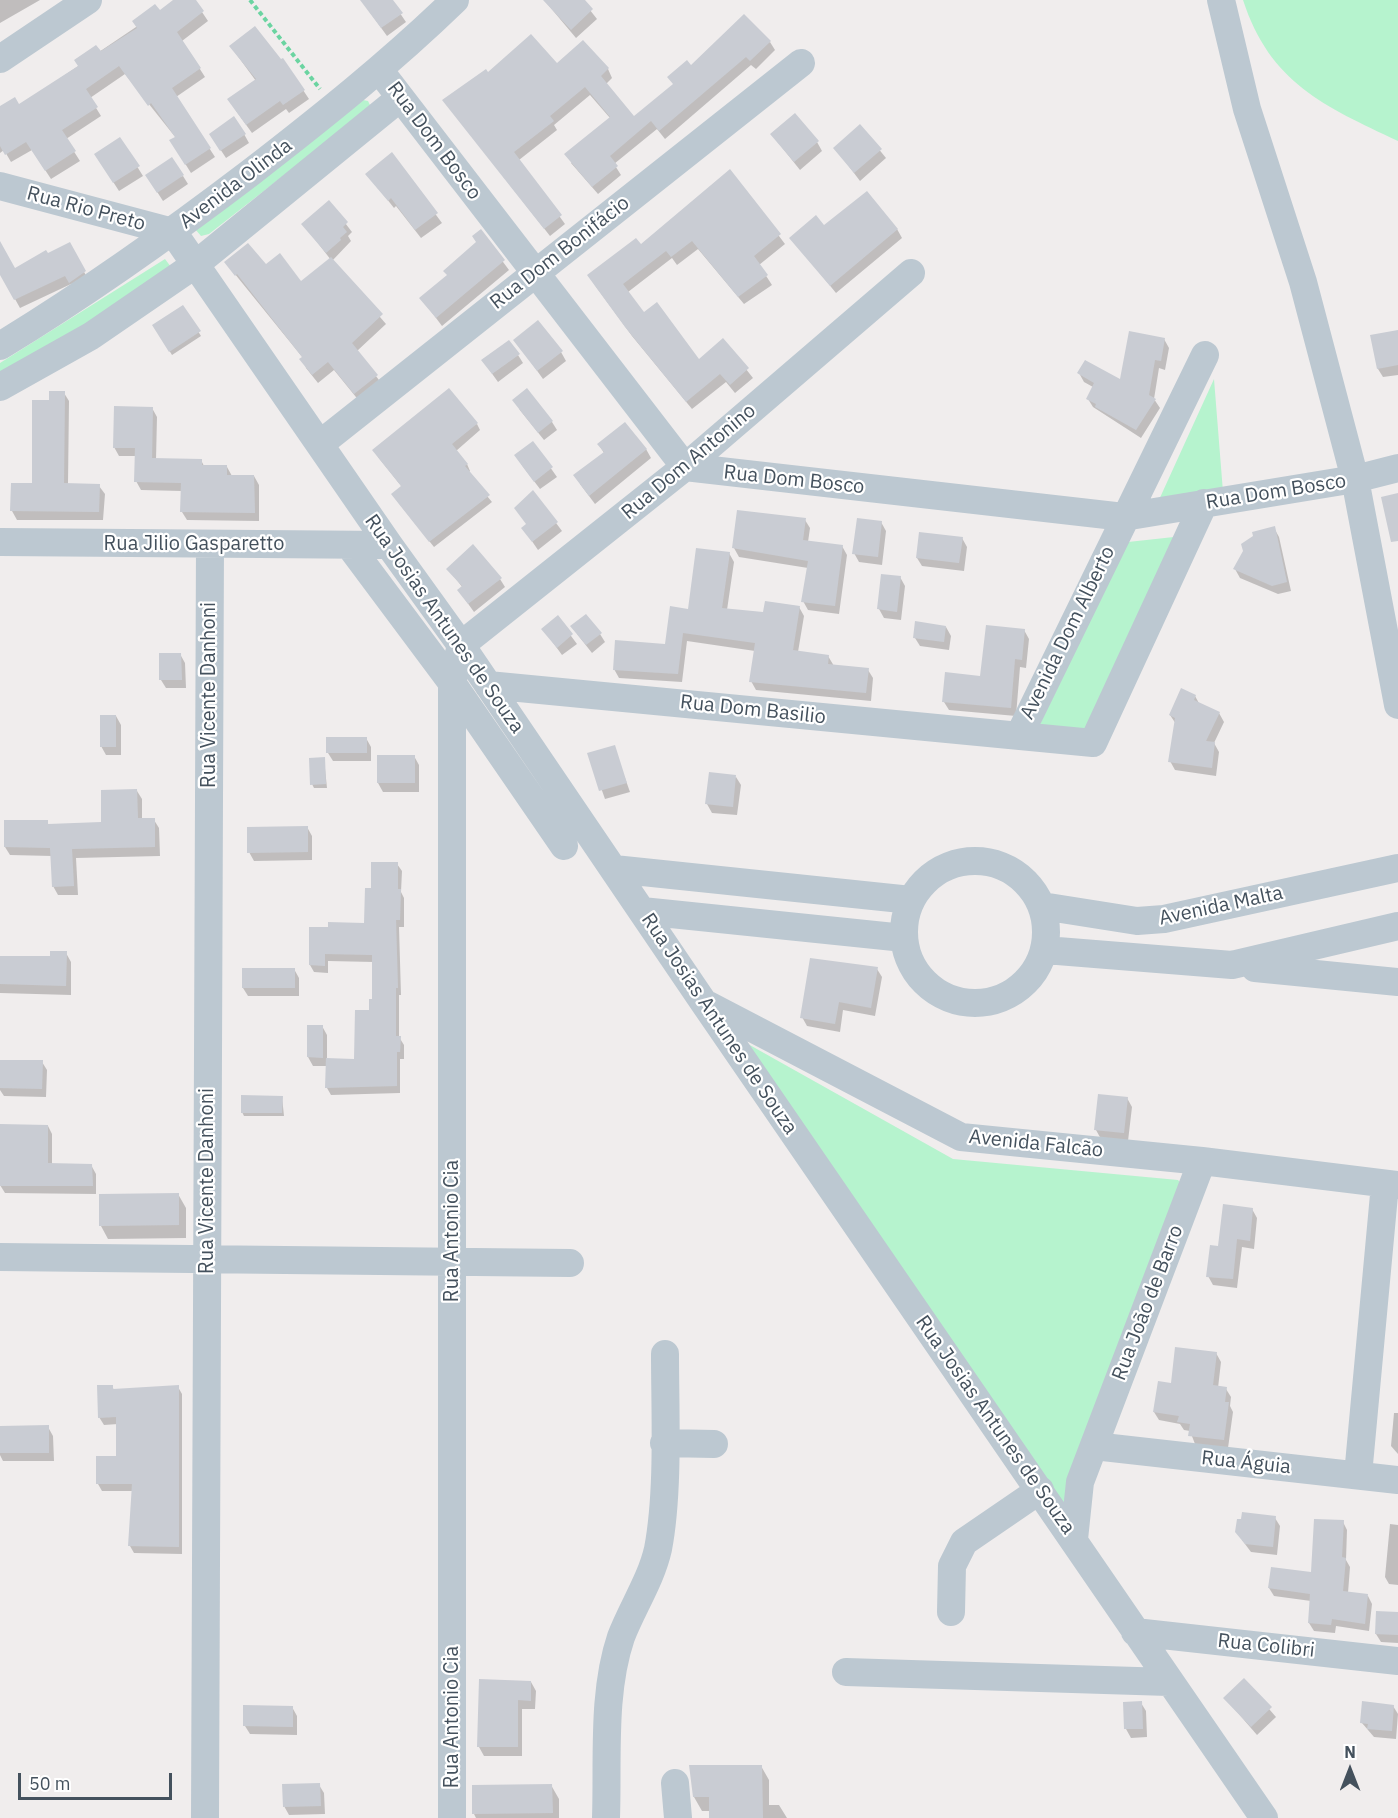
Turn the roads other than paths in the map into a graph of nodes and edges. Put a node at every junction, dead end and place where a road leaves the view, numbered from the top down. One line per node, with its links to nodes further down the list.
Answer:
1 (88, 0): 4 (street)
2 (455, 0): 6 (street, Avenida Olinda)
3 (1221, 0): 19 (street)
4 (0, 58)
5 (801, 63): 11 (street, Rua Dom Bonifácio)
6 (380, 71): 7 (street, Rua Dom Bosco); 9 (street, Avenida Olinda)
7 (400, 98): 10 (street, Avenida Olinda); 11 (street, Rua Dom Bosco)
8 (0, 186): 9 (street, Rua Rio Preto)
9 (173, 232): 10 (street, Rua Josias Antunes de Souza); 13 (street, Avenida Olinda)
10 (196, 264): 15 (street, Avenida Olinda); 16 (street, Rua Josias Antunes de Souza)
11 (535, 273): 16 (street, Rua Dom Bonifácio); 17 (street, Rua Dom Bosco)
12 (911, 273): 17 (street, Rua Dom Antonino)
13 (1, 342)
14 (1205, 355): 21 (street, Avenida Dom Alberto)
15 (0, 387)
16 (320, 444): 25 (street, Rua Josias Antunes de Souza)
17 (685, 467): 21 (street, Rua Dom Bosco); 26 (street, Rua Dom Antonino)
18 (1398, 468): 19 (street, Rua Dom Bosco)
19 (1355, 479): 20 (street, Rua Dom Bosco); 29 (street)
20 (1204, 503): 21 (street, Rua Dom Bosco); 30 (street, Avenida Dom Alberto)
21 (1124, 517): 30 (street, Avenida Dom Alberto)
22 (0, 542): 23 (street, Rua Jilio Gasparetto)
23 (210, 544): 24 (street, Rua Jilio Gasparetto); 46 (street, Rua Vicente Danhoni)
24 (349, 545): 25 (street, Rua Jilio Gasparetto); 27 (street)
25 (389, 545): 26 (street, Rua Josias Antunes de Souza)
26 (461, 645): 27 (street, Rua Antonio Cia); 28 (street, Rua Josias Antunes de Souza)
27 (452, 683): 31 (street); 47 (street, Rua Antonio Cia)
28 (488, 685): 30 (street, Rua Dom Basilio); 33 (street, Rua Josias Antunes de Souza)
29 (1398, 705)
30 (1018, 736)
31 (564, 846)
32 (1398, 867): 35 (street, Avenida Malta)
33 (614, 870): 34 (street); 36 (street, Rua Josias Antunes de Souza)
34 (911, 900): 35 (street); 38 (street)
35 (1042, 906): 39 (street)
36 (642, 911): 38 (street); 42 (street, Rua Josias Antunes de Souza)
37 (1398, 926): 40 (street, Avenida Malta)
38 (904, 938): 39 (street)
39 (1045, 950): 40 (street, Avenida Malta)
40 (1232, 965): 41 (street)
41 (1398, 982)
42 (704, 1003): 43 (street, Avenida Falcão); 55 (street, Rua Josias Antunes de Souza)
43 (1202, 1161): 44 (street, Avenida Falcão); 52 (street, Rua João de Barro)
44 (1392, 1184): 53 (street)
45 (0, 1257): 46 (street)
46 (206, 1259): 47 (street); 63 (street, Rua Vicente Danhoni)
47 (452, 1262): 48 (street); 64 (street, Rua Antonio Cia)
48 (570, 1263)
49 (665, 1354): 50 (street)
50 (664, 1443): 51 (street); 65 (street)
51 (714, 1444)
52 (1094, 1446): 53 (street, Rua Águia); 56 (street, Rua João de Barro)
53 (1358, 1475): 54 (street, Rua Águia)
54 (1398, 1480)
55 (1040, 1490): 56 (street, Rua Josias Antunes de Souza); 57 (street)
56 (1074, 1539): 58 (street, Rua Josias Antunes de Souza)
57 (951, 1612)
58 (1135, 1632): 59 (street, Rua Colibri); 61 (street, Rua Josias Antunes de Souza)
59 (1398, 1660)
60 (846, 1672): 61 (street)
61 (1169, 1682): 67 (street, Rua Josias Antunes de Souza)
62 (675, 1783): 66 (street)
63 (206, 1818)
64 (452, 1818)
65 (606, 1818)
66 (678, 1818)
67 (1264, 1818)

